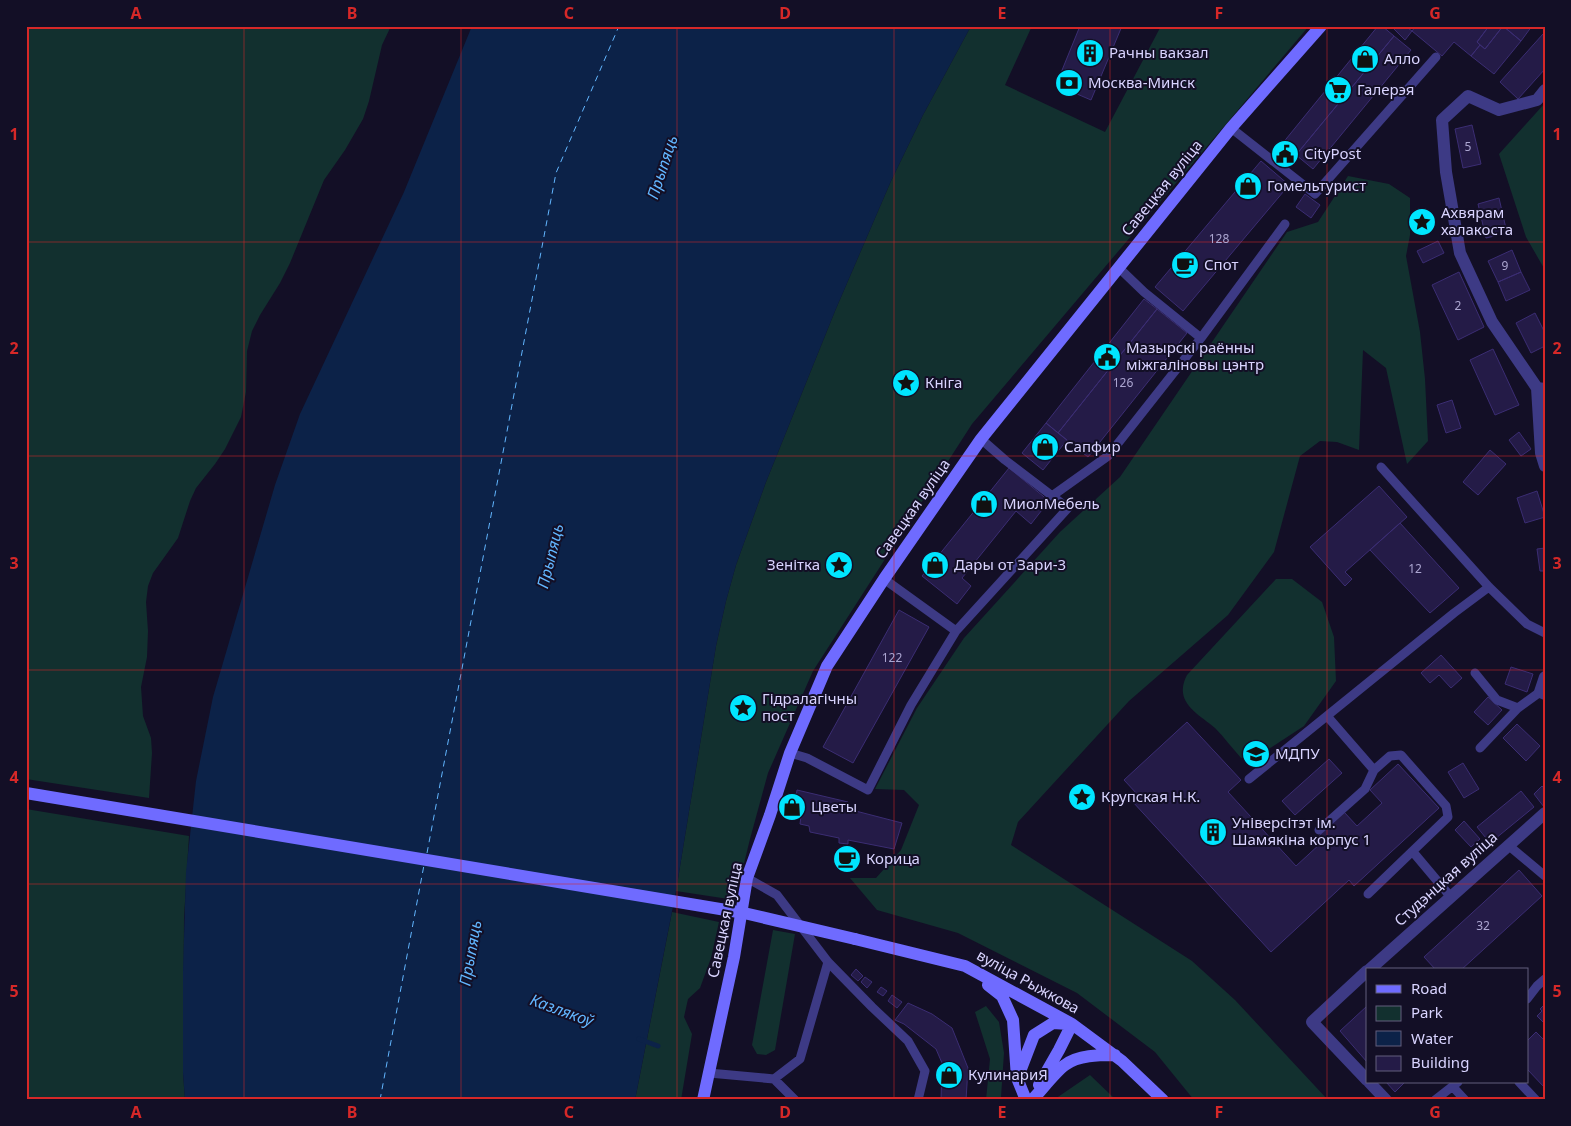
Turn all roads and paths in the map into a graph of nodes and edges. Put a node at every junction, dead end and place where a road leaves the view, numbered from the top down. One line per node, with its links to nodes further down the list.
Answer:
1 (1321, 26): 4 (main road, Савецкая вуліца)
2 (1436, 57): 4 (lane)
3 (1545, 90): 8 (street)
4 (1231, 128): 6 (main road, Савецкая вуліца)
5 (1285, 224): 7 (lane)
6 (1118, 267): 7 (lane); 9 (main road, Савецкая вуліца)
7 (1201, 338): 12 (lane)
8 (1541, 388): 10 (street)
9 (982, 439): 12 (lane); 13 (main road, Савецкая вуліца)
10 (1545, 466)
11 (1381, 467): 14 (lane)
12 (1052, 496): 15 (lane)
13 (884, 579): 15 (lane); 23 (main road, Савецкая вуліца)
14 (1489, 587): 16 (lane); 21 (lane)
15 (956, 631): 23 (lane)
16 (1545, 633)
17 (1475, 673): 20 (lane)
18 (1545, 677): 19 (street)
19 (1542, 693): 20 (lane)
20 (1518, 708): 22 (lane)
21 (1327, 716): 24 (lane); 25 (lane)
22 (1480, 748)
23 (790, 752): 32 (main road, Савецкая вуліца)
24 (1374, 770): 28 (lane); 30 (lane)
25 (1249, 778)
26 (26, 793): 36 (main road, вуліца Рыжкова, bridge)
27 (1545, 813): 29 (street, Студэнцкая вуліца)
28 (1318, 830)
29 (1508, 845): 31 (lane); 34 (street, Студэнцкая вуліца)
30 (1413, 852): 33 (lane); 34 (lane)
31 (1545, 876)
32 (747, 878): 35 (lane); 43 (main road, Савецкая вуліца)
33 (1368, 894)
34 (1450, 896): 37 (street, Студэнцкая вуліца)
35 (828, 962): 45 (lane); 52 (lane)
36 (965, 966): 41 (main road, вуліца Рыжкова); 44 (main road)
37 (1370, 968)
38 (1366, 972): 46 (street, Студэнцкая вуліца)
39 (1545, 979): 40 (lane)
40 (1528, 998)
41 (1072, 1024): 42 (main road, вуліца Рыжкова); 44 (main road); 54 (main road)
42 (1115, 1055): 54 (main road); 55 (main road, вуліца Рыжкова)
43 (709, 1073): 45 (lane); 50 (main road, Савецкая вуліца)
44 (1017, 1078): 53 (main road)
45 (774, 1079): 51 (lane)
46 (1366, 1079)
47 (1371, 1084): 56 (street, Студэнцкая вуліца)
48 (1521, 1084): 59 (lane)
49 (1456, 1085): 57 (lane); 58 (lane)
50 (702, 1100)
51 (795, 1100)
52 (918, 1100)
53 (1026, 1100)
54 (1031, 1100)
55 (1163, 1100)
56 (1386, 1100)
57 (1435, 1100)
58 (1465, 1100)
59 (1536, 1100)

